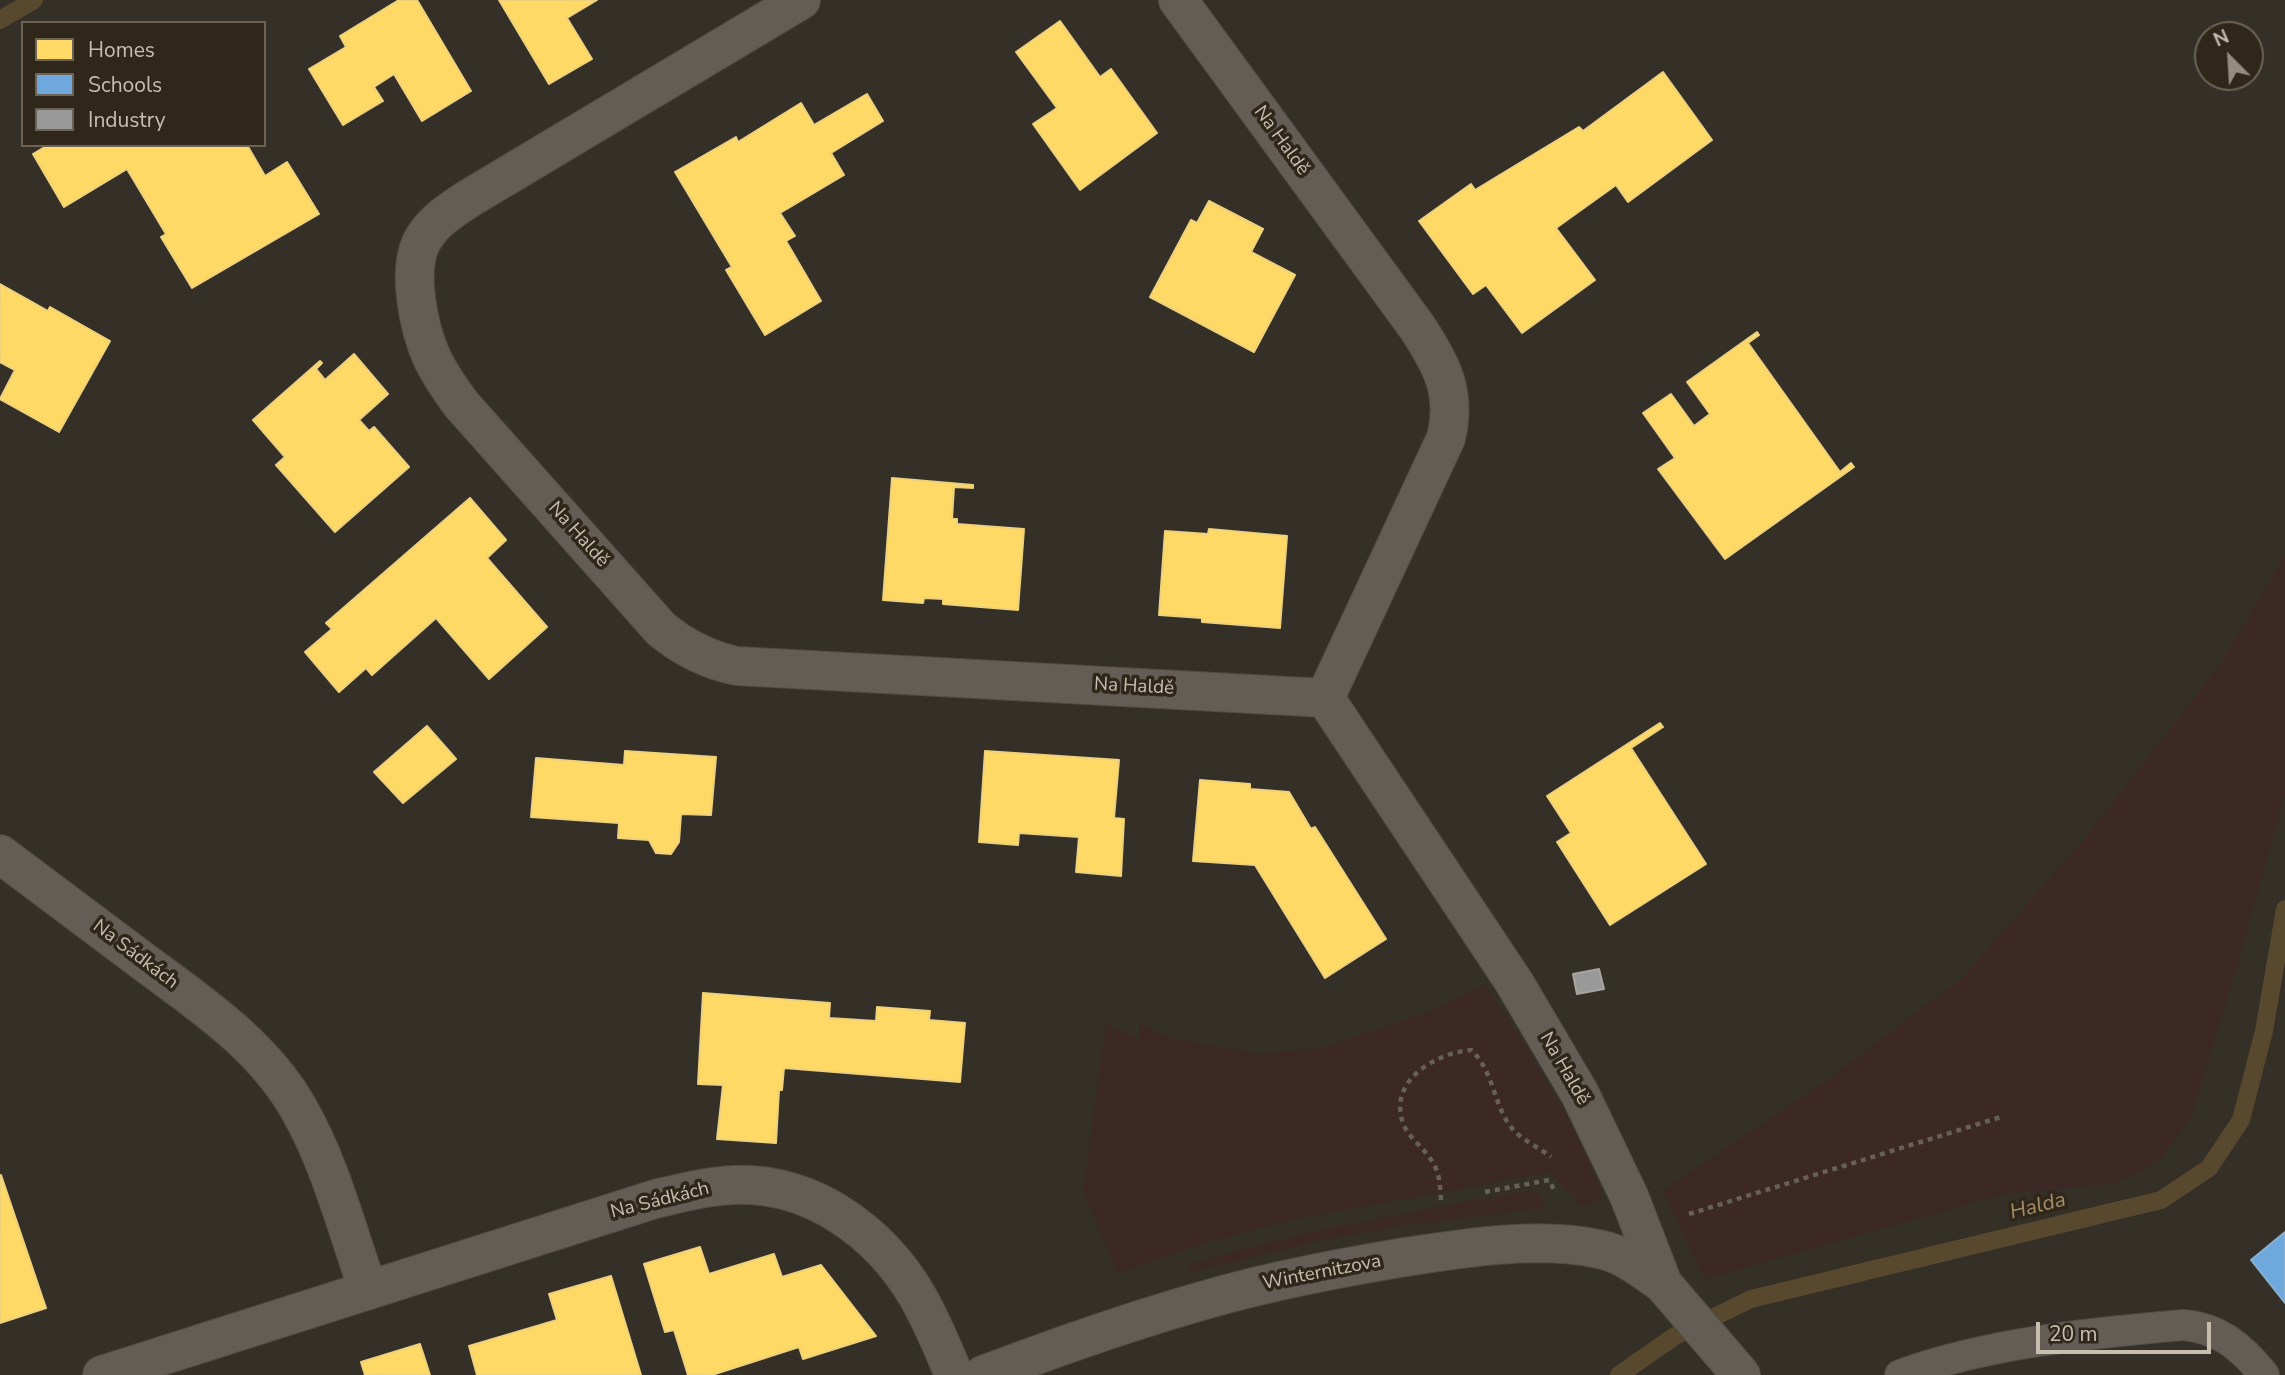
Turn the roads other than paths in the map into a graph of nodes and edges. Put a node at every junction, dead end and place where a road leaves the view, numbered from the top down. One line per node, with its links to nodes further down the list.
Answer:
1 (801, 0): 3 (street, Na Haldě)
2 (1178, 0): 3 (street, Na Haldě)
3 (1325, 698): 5 (street, Na Haldě)
4 (0, 854): 6 (street, Na Sádkách)
5 (1663, 1284): 9 (street, Winternitzova); 10 (street, Na Haldě)
6 (368, 1289): 7 (street, Na Sádkách); 8 (street, Na Sádkách)
7 (102, 1375)
8 (954, 1375)
9 (983, 1375)
10 (1741, 1375)
11 (1900, 1375): 12 (lane)
12 (2264, 1375)

